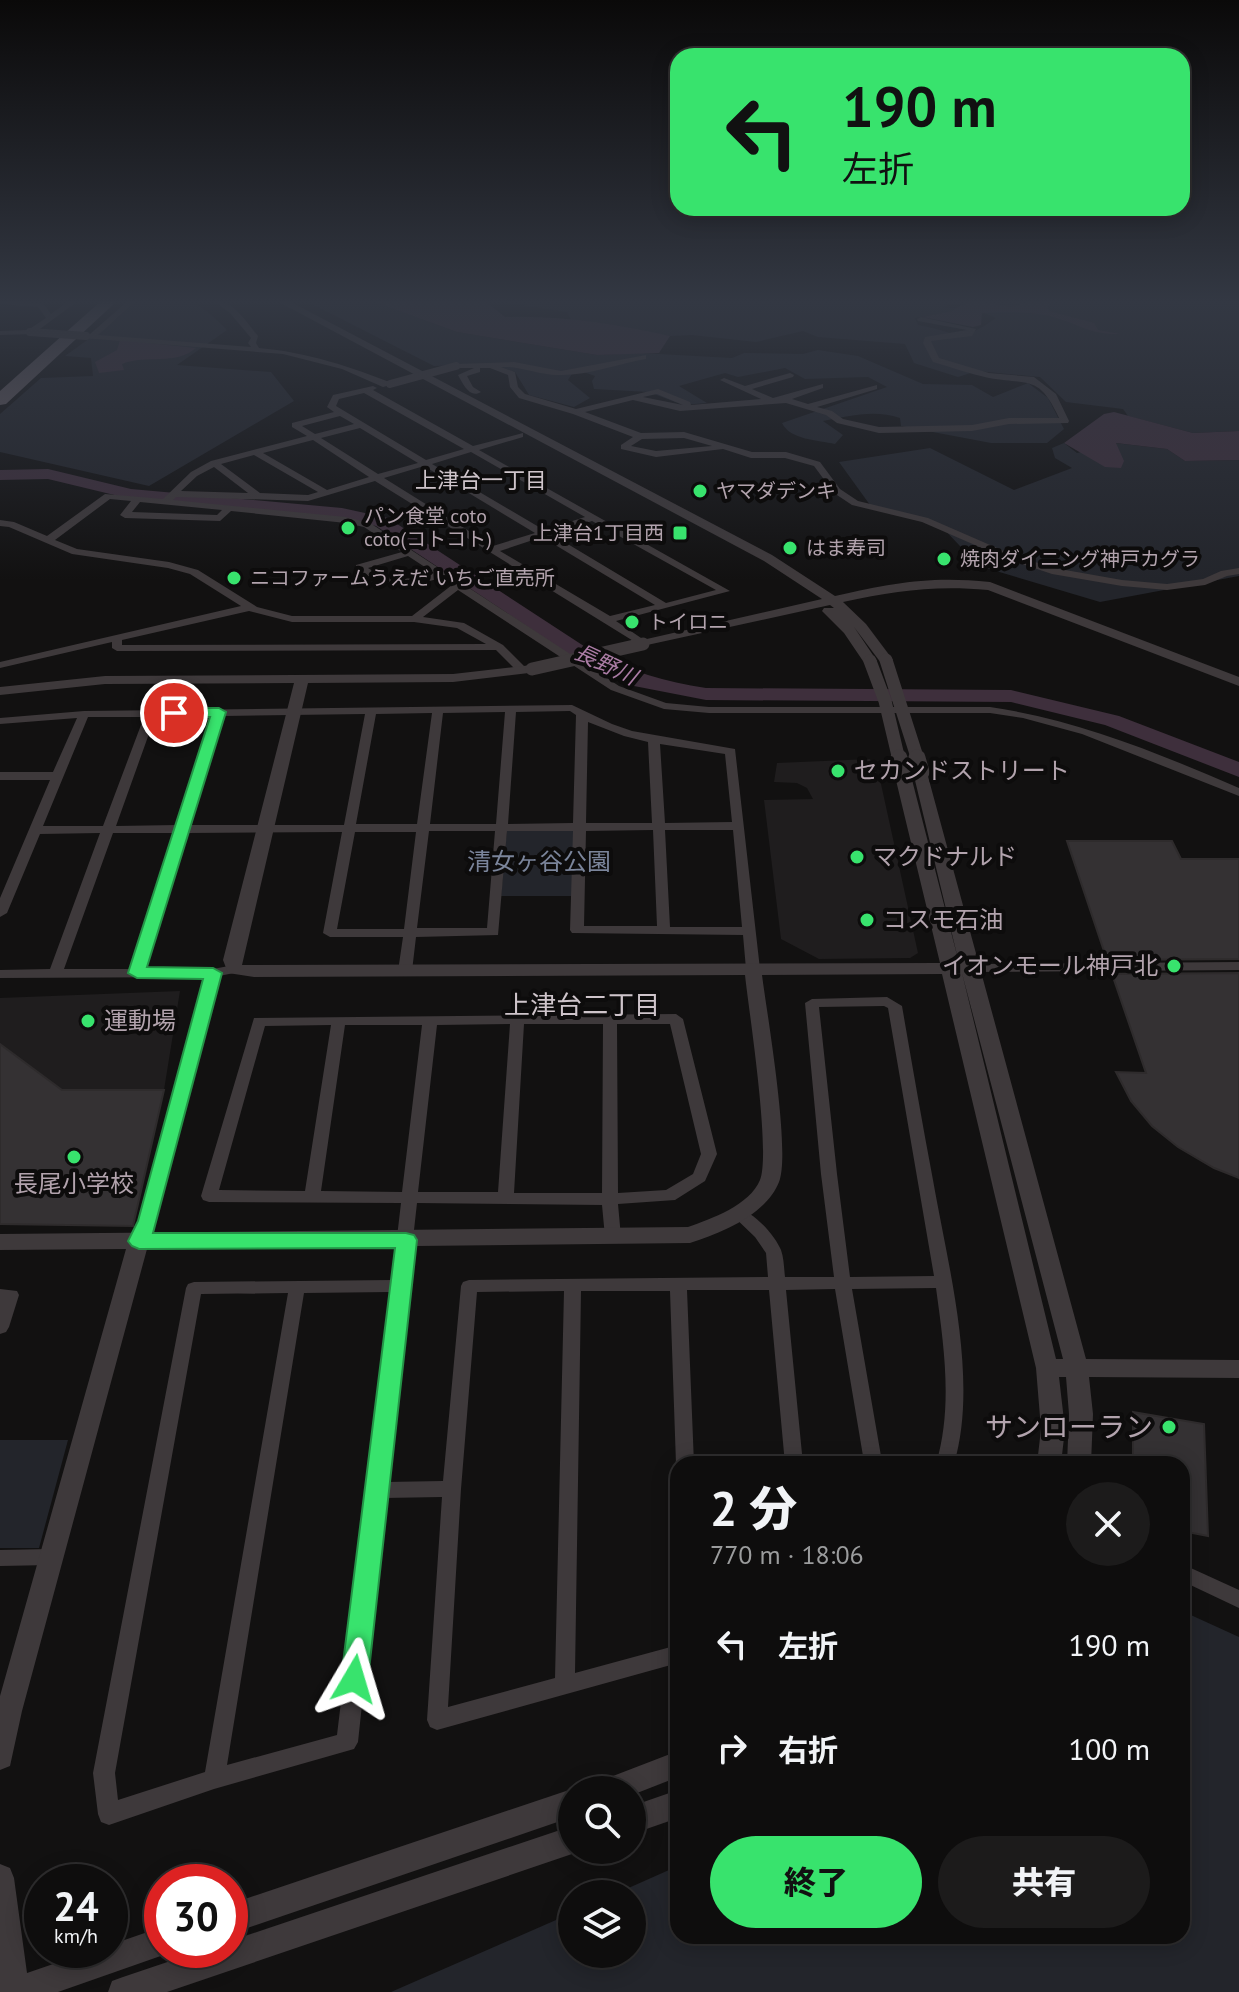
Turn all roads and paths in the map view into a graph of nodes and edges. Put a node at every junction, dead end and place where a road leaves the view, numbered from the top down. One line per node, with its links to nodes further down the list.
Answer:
1 (349, 394): 17 (street)
2 (373, 394): 25 (street)
3 (444, 394): 20 (street)
4 (458, 394): 44 (street)
5 (520, 394): 16 (street)
6 (648, 394): 16 (street)
7 (664, 394): 12 (street)
8 (758, 394): 12 (street)
9 (794, 394): 12 (street)
10 (851, 394): 15 (street)
11 (1048, 394): 14 (street)
12 (775, 400): 15 (street)
13 (1043, 401): 14 (street)
14 (1060, 404): 19 (street)
15 (806, 408): 19 (street)
16 (576, 412): 21 (street)
17 (341, 413): 18 (street); 22 (street)
18 (361, 425): 22 (street); 28 (street)
19 (919, 430): 23 (street)
20 (520, 435): 25 (street); 45 (street)
21 (640, 436): 24 (street); 24 (street)
22 (313, 437): 26 (street); 29 (street)
23 (947, 440)
24 (721, 448): 41 (street)
25 (473, 449): 28 (street); 35 (street)
26 (255, 452): 27 (street); 30 (street)
27 (214, 463): 31 (street); 32 (street)
28 (426, 463): 29 (street); 37 (street)
29 (378, 477): 30 (street); 39 (street)
30 (326, 493): 31 (street)
31 (258, 496): 32 (street)
32 (170, 498): 33 (street); 34 (street)
33 (138, 499): 34 (street); 38 (street)
34 (229, 508): 40 (street)
35 (594, 517): 37 (street); 46 (street)
36 (0, 523): 38 (street)
37 (544, 534): 39 (street); 46 (street)
38 (48, 540): 47 (street)
39 (492, 550): 49 (street)
40 (409, 553): 42 (street); 42 (street)
41 (1239, 571)
42 (441, 574): 43 (street)
43 (458, 585): 48 (street); 72 (street)
44 (833, 600): 45 (street); 53 (street); 57 (street)
45 (818, 603): 51 (street); 53 (street)
46 (664, 606): 49 (street)
47 (251, 607): 48 (street); 50 (street)
48 (414, 619): 52 (street)
49 (608, 620): 51 (street)
50 (117, 640): 52 (street); 54 (street)
51 (643, 644): 55 (street, bridge)
52 (499, 647): 55 (street)
53 (878, 661): 69 (street, bridge)
54 (0, 665)
55 (528, 670): 56 (street)
56 (302, 679): 58 (street); 62 (street)
57 (1239, 682)
58 (0, 691)
59 (511, 709): 61 (street); 66 (street); 75 (street)
60 (371, 710): 61 (street); 62 (street); 77 (street)
61 (438, 710): 78 (street)
62 (294, 711): 63 (street); 80 (street)
63 (219, 712): 64 (street); 79 (street)
64 (151, 713): 65 (street); 82 (street)
65 (84, 714): 67 (street); 71 (street)
66 (582, 715): 68 (street); 76 (street)
67 (0, 721)
68 (654, 739): 73 (street); 74 (street)
69 (911, 772): 88 (street); 89 (street)
70 (0, 776): 71 (street)
71 (57, 776): 81 (street)
72 (1239, 792)
73 (658, 826): 74 (street); 76 (street); 84 (street)
74 (738, 826): 85 (street)
75 (501, 827): 76 (street); 78 (street); 86 (street)
76 (579, 827): 84 (street)
77 (349, 828): 78 (street); 80 (street); 86 (street)
78 (423, 828): 86 (street)
79 (181, 829): 80 (street); 82 (street); 93 (street)
80 (265, 829): 90 (street)
81 (35, 830): 82 (street); 83 (street)
82 (109, 830): 96 (street)
83 (0, 913)
84 (664, 931): 85 (street)
85 (750, 931): 91 (street)
86 (409, 933): 92 (street)
87 (1239, 966): 89 (street)
88 (949, 968): 89 (street); 91 (street); 119 (street)
89 (969, 968): 120 (street)
90 (234, 969): 92 (street); 94 (street)
91 (753, 969): 92 (street); 105 (street)
92 (405, 971)
93 (137, 973): 94 (street); 96 (street)
94 (213, 973): 108 (street)
95 (0, 974): 96 (street)
96 (55, 974)
97 (339, 1020): 98 (street); 101 (street); 101 (street)
98 (430, 1020): 99 (street); 102 (street)
99 (517, 1020): 100 (street); 103 (street)
100 (610, 1020): 104 (street); 104 (street)
101 (312, 1197): 102 (street)
102 (410, 1197): 103 (street); 107 (street)
103 (506, 1198): 104 (street)
104 (610, 1199): 106 (street)
105 (738, 1213): 106 (street); 111 (street)
106 (613, 1237): 107 (street)
107 (406, 1240): 108 (street); 115 (street)
108 (139, 1241): 109 (street); 130 (street)
109 (0, 1242)
110 (943, 1282): 112 (street); 112 (street); 125 (street)
111 (779, 1283): 112 (street); 113 (street); 123 (street)
112 (843, 1283): 124 (street)
113 (678, 1284): 114 (street); 122 (street)
114 (573, 1285): 128 (street); 135 (street)
115 (399, 1286): 116 (street); 129 (street)
116 (297, 1287): 139 (street); 139 (street)
117 (0, 1295): 118 (street)
118 (0, 1327)
119 (1047, 1368): 120 (street); 126 (street)
120 (1077, 1369): 121 (street); 127 (street)
121 (1239, 1369)
122 (685, 1456)
123 (793, 1456)
124 (872, 1456)
125 (949, 1456)
126 (1050, 1456)
127 (1079, 1456)
128 (452, 1489): 129 (street); 135 (street)
129 (376, 1490): 139 (street)
130 (51, 1557): 131 (street); 136 (street)
131 (0, 1558)
132 (1190, 1576): 133 (street)
133 (1239, 1599)
134 (670, 1656): 135 (street)
135 (565, 1684)
136 (0, 1757)
137 (670, 1767): 138 (street)
138 (646, 1776)
139 (214, 1779)
140 (670, 1807): 142 (street)
141 (558, 1808): 145 (street)
142 (646, 1815)
143 (558, 1845): 148 (street)
144 (0, 1878): 147 (street)
145 (248, 1913)
146 (144, 1948): 147 (street)
147 (14, 1992)
148 (123, 1992)

